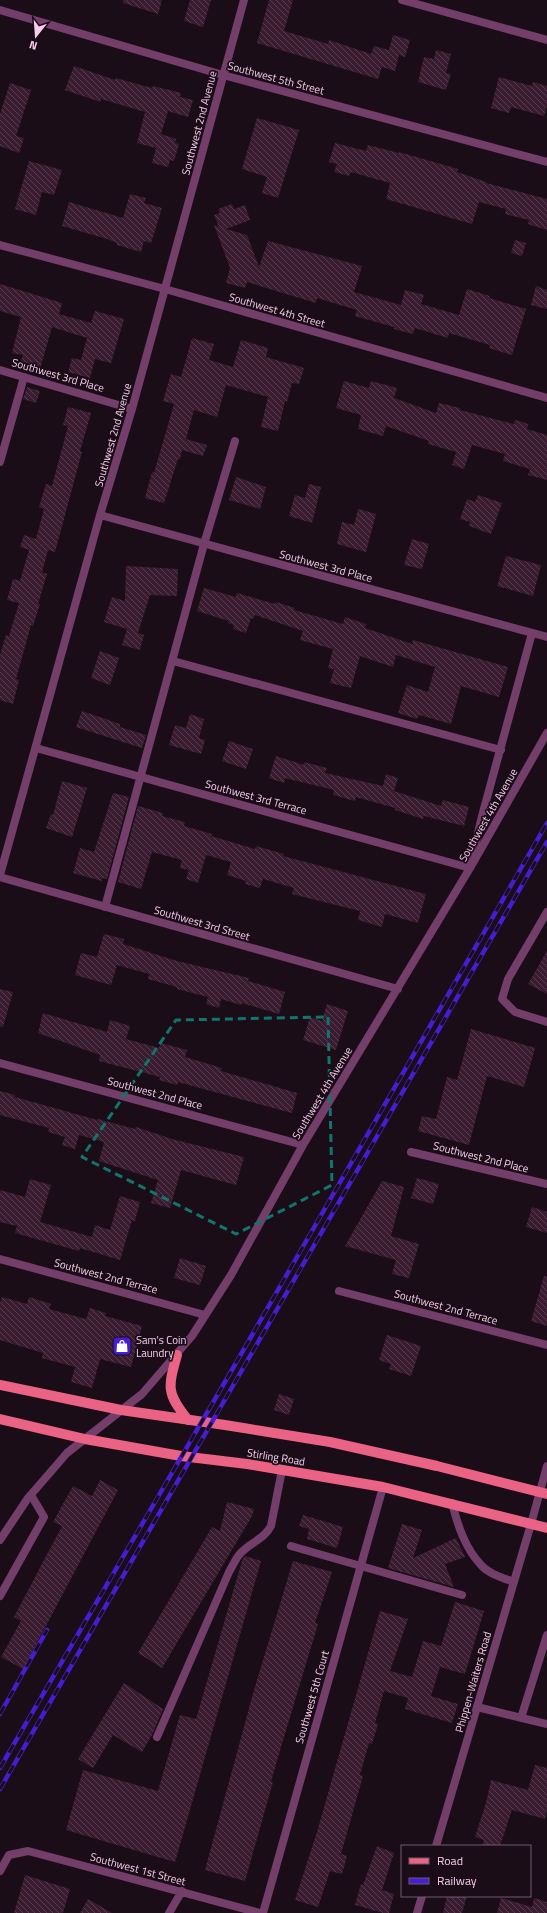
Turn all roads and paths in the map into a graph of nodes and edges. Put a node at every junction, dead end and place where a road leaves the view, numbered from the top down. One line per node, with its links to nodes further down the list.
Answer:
1 (244, 0): 5 (street, Southwest 2nd Avenue)
2 (402, 0): 4 (street)
3 (0, 10): 5 (street, Southwest 5th Street)
4 (547, 40)
5 (223, 75): 6 (street, Southwest 5th Street); 8 (street, Southwest 2nd Avenue)
6 (547, 162)
7 (0, 245): 8 (street, Southwest 4th Street)
8 (165, 290): 11 (street, Southwest 4th Street); 12 (street, Southwest 2nd Avenue)
9 (0, 370): 10 (street, Southwest 3rd Place)
10 (24, 377): 12 (street, Southwest 3rd Place); 14 (street)
11 (547, 398)
12 (132, 409): 15 (street, Southwest 2nd Avenue)
13 (235, 441): 16 (street)
14 (0, 462)
15 (100, 515): 16 (street, Southwest 3rd Place); 21 (street, Southwest 2nd Avenue)
16 (204, 544): 17 (street, Southwest 3rd Place); 19 (street)
17 (532, 633): 18 (street, Southwest 3rd Place); 22 (street)
18 (547, 637)
19 (173, 661): 22 (street); 23 (street)
20 (547, 733): 24 (street, Southwest 4th Avenue)
21 (36, 748): 23 (street, Southwest 3rd Terrace); 25 (street, Southwest 2nd Avenue)
22 (501, 750): 24 (street)
23 (141, 777): 24 (street, Southwest 3rd Terrace); 26 (street)
24 (470, 868): 28 (street, Southwest 4th Avenue)
25 (0, 876): 26 (street, Southwest 3rd Street)
26 (105, 907): 28 (street, Southwest 3rd Street)
27 (547, 912): 29 (street)
28 (398, 989): 31 (street, Southwest 4th Avenue)
29 (547, 1022)
30 (0, 1062): 31 (street, Southwest 2nd Place)
31 (303, 1145): 36 (street, Southwest 4th Avenue)
32 (410, 1152): 33 (street, Southwest 2nd Place)
33 (547, 1184)
34 (0, 1259): 36 (street, Southwest 2nd Terrace)
35 (339, 1291): 37 (street, Southwest 2nd Terrace)
36 (206, 1315): 38 (street, Southwest 4th Avenue)
37 (547, 1345)
38 (177, 1355): 40 (street, Southwest 4th Avenue); 42 (main road)
39 (0, 1385): 40 (main road)
40 (121, 1410): 42 (main road); 43 (street, Southwest 4th Avenue)
41 (0, 1419): 43 (main road, Stirling Road)
42 (188, 1420): 47 (main road)
43 (85, 1439): 45 (main road, Stirling Road); 48 (street, Southwest 4th Avenue)
44 (547, 1466): 47 (street)
45 (282, 1470): 46 (main road, Stirling Road); 62 (street)
46 (383, 1487): 49 (main road, Stirling Road); 54 (street, Southwest 5th Court)
47 (544, 1493): 50 (street, Phippen-Waiters Road)
48 (31, 1495): 52 (street, Southwest 4th Avenue); 57 (street)
49 (452, 1504): 50 (main road, Stirling Road); 55 (street)
50 (531, 1524): 51 (main road, Stirling Road); 55 (street, Phippen-Waiters Road)
51 (547, 1528)
52 (0, 1540)
53 (291, 1546): 54 (street)
54 (361, 1565): 56 (street); 68 (street, Southwest 5th Court)
55 (514, 1582): 59 (street, Phippen-Waiters Road)
56 (462, 1595)
57 (0, 1596)
58 (547, 1635): 60 (street)
59 (477, 1707): 60 (street); 63 (street, Phippen-Waiters Road)
60 (521, 1718): 61 (street)
61 (547, 1724)
62 (157, 1737)
63 (436, 1845)
64 (0, 1871): 65 (street, Southwest 1st Street)
65 (182, 1891): 67 (street); 68 (street, Southwest 1st Street)
66 (422, 1897): 69 (street)
67 (169, 1913)
68 (261, 1913)
69 (417, 1913)

